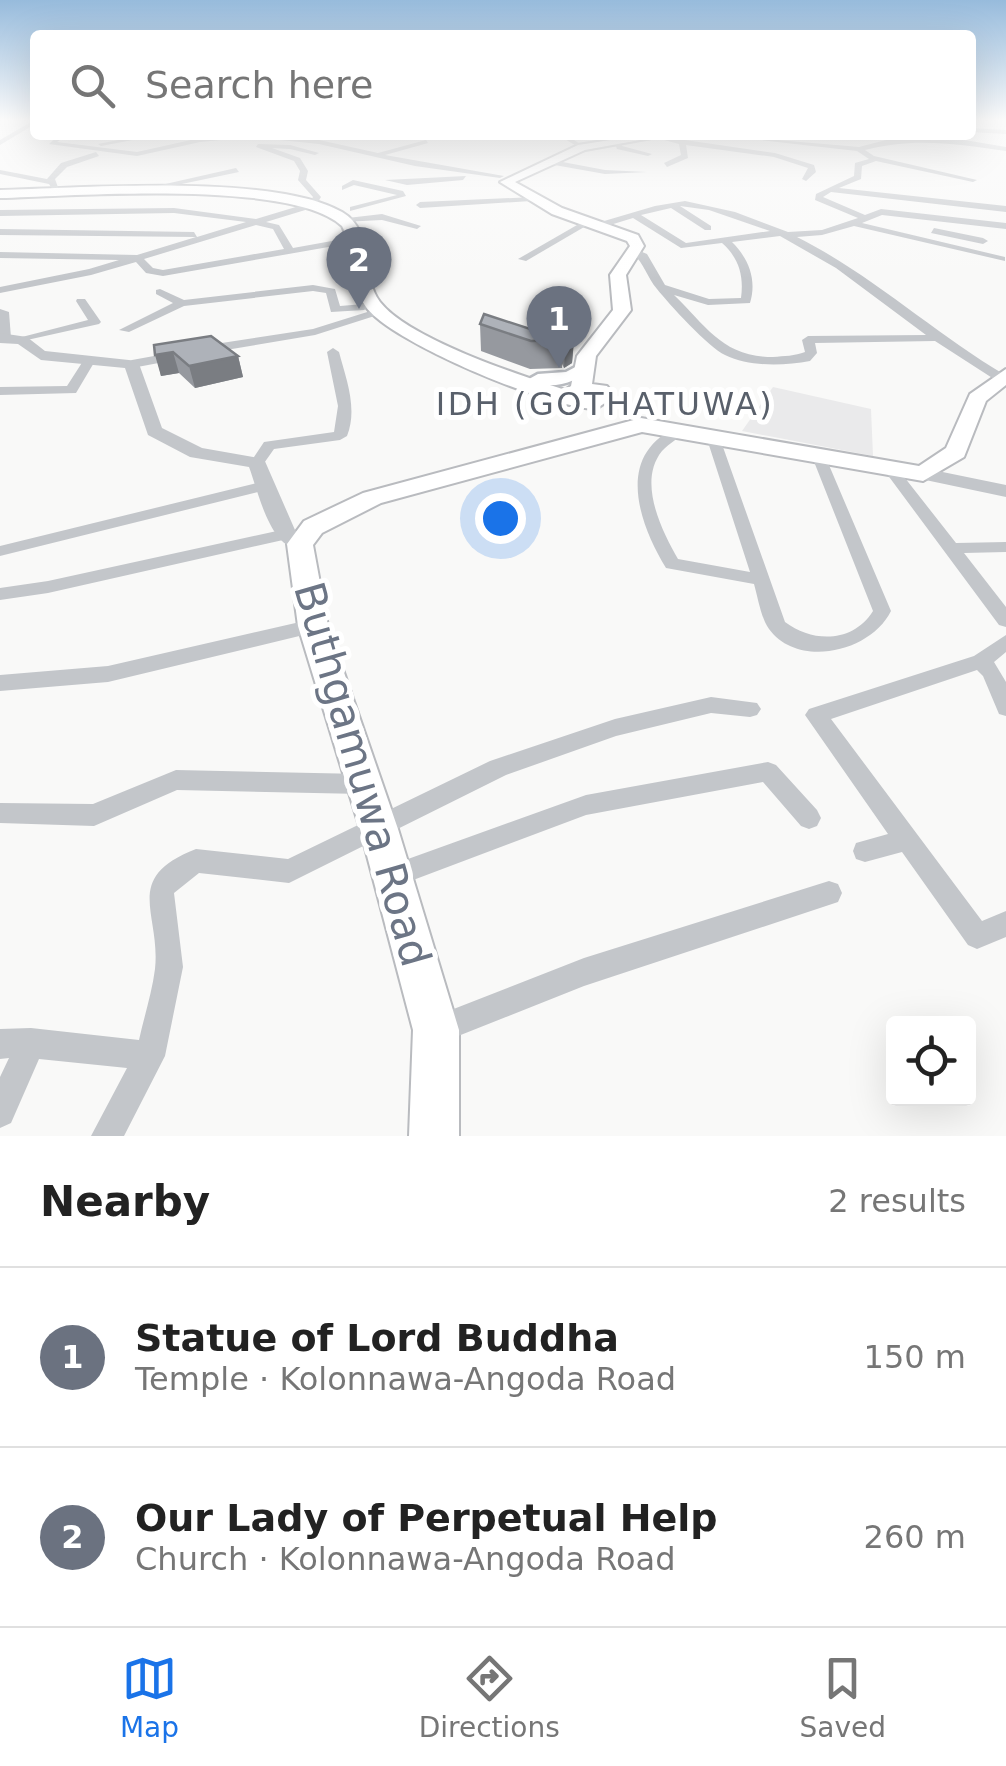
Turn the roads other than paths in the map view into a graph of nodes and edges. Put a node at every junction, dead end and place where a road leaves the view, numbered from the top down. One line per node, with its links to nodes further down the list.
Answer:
1 (0, 172): 13 (street)
2 (16, 172): 13 (street)
3 (57, 172): 21 (street)
4 (227, 172): 25 (street)
5 (304, 172): 29 (street)
6 (420, 172): 16 (street)
7 (476, 172): 14 (street)
8 (523, 172): 14 (main road)
9 (570, 172): 15 (street)
10 (812, 172): 17 (street)
11 (856, 172): 18 (street)
12 (937, 172): 20 (street)
13 (12, 173): 21 (street)
14 (505, 177): 16 (street); 28 (main road)
15 (564, 177)
16 (463, 178): 19 (street)
17 (806, 178)
18 (855, 179): 24 (street); 27 (street)
19 (390, 180)
20 (973, 180)
21 (54, 187): 23 (main road); 26 (main road)
22 (345, 188): 36 (street)
23 (103, 189): 25 (main road); 33 (street)
24 (832, 190): 32 (street); 39 (street)
25 (133, 192): 29 (main road)
26 (0, 194)
27 (966, 195)
28 (532, 198): 30 (street); 41 (main road)
29 (312, 204): 36 (main road); 38 (street)
30 (420, 205)
31 (672, 206): 37 (street); 44 (street); 47 (street)
32 (1006, 209)
33 (86, 212): 35 (street); 38 (street)
34 (0, 213): 35 (street)
35 (15, 213): 40 (street)
36 (338, 216): 42 (street); 49 (main road)
37 (635, 216): 41 (street); 51 (street)
38 (256, 220): 48 (street); 52 (street)
39 (860, 221): 43 (street); 47 (street); 50 (street); 58 (street)
40 (0, 223)
41 (592, 224): 53 (main road); 57 (street)
42 (417, 226)
43 (1006, 226)
44 (708, 228)
45 (0, 232): 46 (street)
46 (95, 232): 48 (street); 54 (street)
47 (789, 236): 51 (street); 69 (street)
48 (206, 237): 56 (street)
49 (354, 240): 52 (street); 66 (main road)
50 (983, 241)
51 (726, 242): 61 (street)
52 (290, 251): 56 (street)
53 (636, 252): 61 (street); 77 (main road)
54 (70, 254): 55 (street); 56 (street)
55 (0, 255)
56 (138, 258): 60 (street)
57 (522, 259)
58 (1002, 259)
59 (0, 280): 60 (street)
60 (50, 282): 62 (street)
61 (658, 285): 69 (street)
62 (0, 290)
63 (160, 292): 65 (street)
64 (81, 301): 70 (street)
65 (182, 302): 66 (street); 68 (street)
66 (377, 308): 73 (street); 74 (main road)
67 (2, 312): 70 (street)
68 (126, 330)
69 (935, 338): 75 (street)
70 (9, 339): 72 (street)
71 (334, 352): 81 (street)
72 (90, 360): 73 (street); 76 (street)
73 (132, 364): 81 (street)
74 (484, 366): 77 (main road); 77 (main road)
75 (1004, 376): 83 (main road)
76 (0, 391)
77 (605, 399): 78 (main road); 86 (main road, Buthgamuwa Road)
78 (680, 430): 79 (main road); 90 (street)
79 (713, 436): 80 (main road); 90 (street)
80 (818, 454): 82 (main road); 90 (street)
81 (257, 463): 84 (street)
82 (889, 467): 83 (main road); 88 (street)
83 (923, 474): 85 (street)
84 (265, 486): 86 (street); 89 (street)
85 (1006, 491)
86 (293, 539): 91 (street); 93 (main road, Buthgamuwa Road)
87 (1006, 547): 88 (street)
88 (953, 548): 92 (street)
89 (0, 550)
90 (759, 579)
91 (0, 594)
92 (1006, 620)
93 (313, 626): 96 (street); 99 (main road, Buthgamuwa Road)
94 (1006, 642): 95 (street)
95 (981, 661): 97 (street); 103 (street)
96 (0, 683)
97 (1006, 708)
98 (750, 709): 102 (street)
99 (362, 784): 100 (street); 102 (main road, Buthgamuwa Road)
100 (0, 813)
101 (810, 818): 105 (street)
102 (378, 829): 105 (main road, Buthgamuwa Road); 110 (street)
103 (906, 840): 104 (street); 107 (street)
104 (865, 852)
105 (392, 876): 108 (main road, Buthgamuwa Road)
106 (830, 892): 108 (street)
107 (1006, 924)
108 (436, 1030): 113 (main road, Buthgamuwa Road)
109 (16, 1044): 110 (street); 111 (street)
110 (150, 1056): 112 (street)
111 (0, 1112)
112 (107, 1136)
113 (434, 1136)

